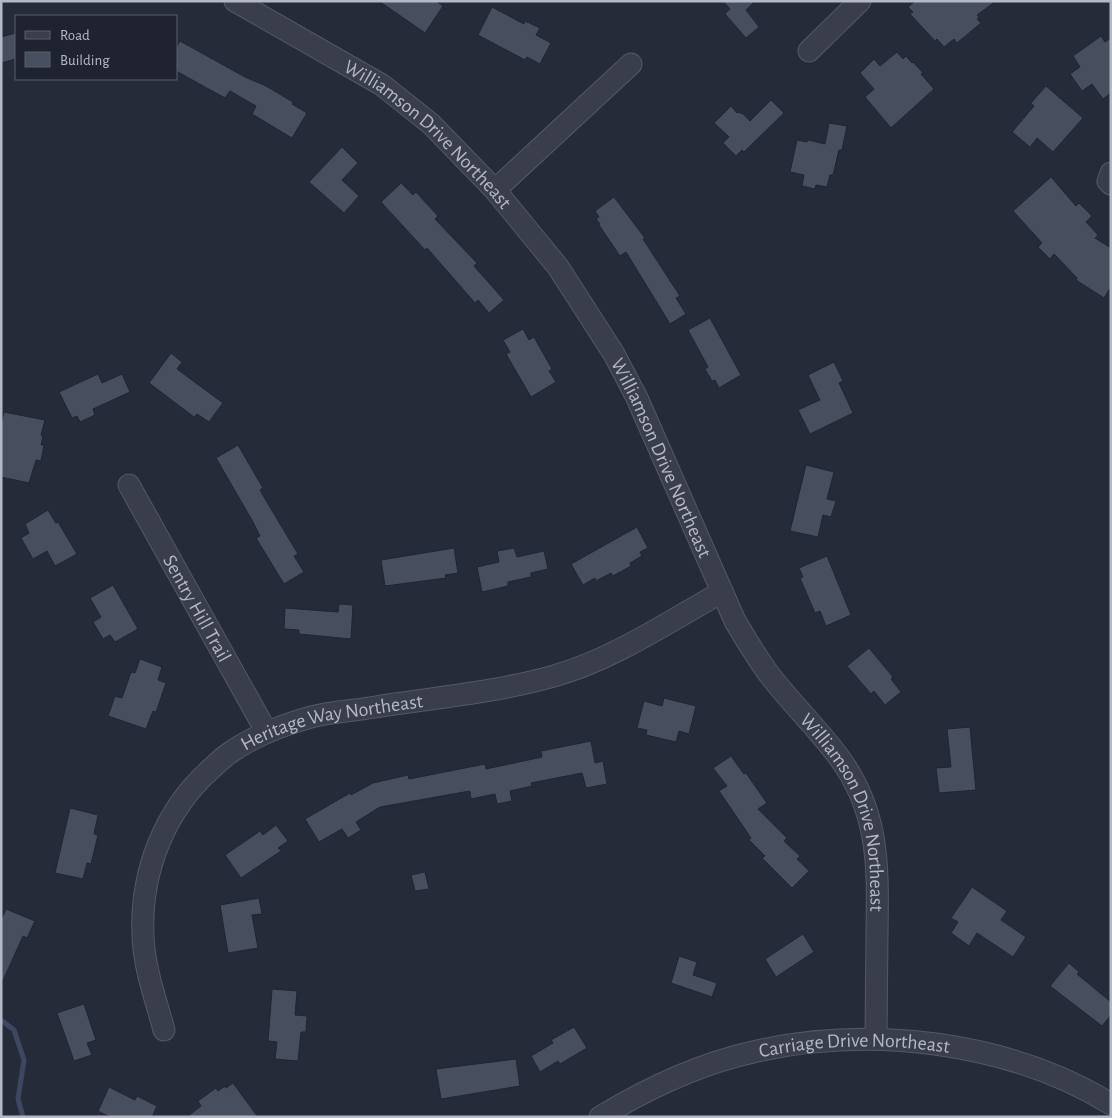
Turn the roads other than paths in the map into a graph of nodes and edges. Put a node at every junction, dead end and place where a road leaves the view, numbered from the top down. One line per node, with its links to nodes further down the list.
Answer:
1 (235, 1): 7 (street, Williamson Drive Northeast)
2 (860, 1): 3 (street)
3 (809, 51)
4 (631, 64): 7 (street)
5 (1111, 173): 6 (street)
6 (1111, 184)
7 (495, 190): 9 (street, Williamson Drive Northeast)
8 (130, 485): 10 (street, Sentry Hill Trail)
9 (722, 592): 10 (street, Heritage Way Northeast); 12 (street, Williamson Drive Northeast)
10 (266, 731): 11 (street, Heritage Way Northeast)
11 (164, 1030)
12 (876, 1039): 13 (street, Carriage Drive Northeast); 14 (street, Carriage Drive Northeast)
13 (1111, 1104)
14 (600, 1117)

